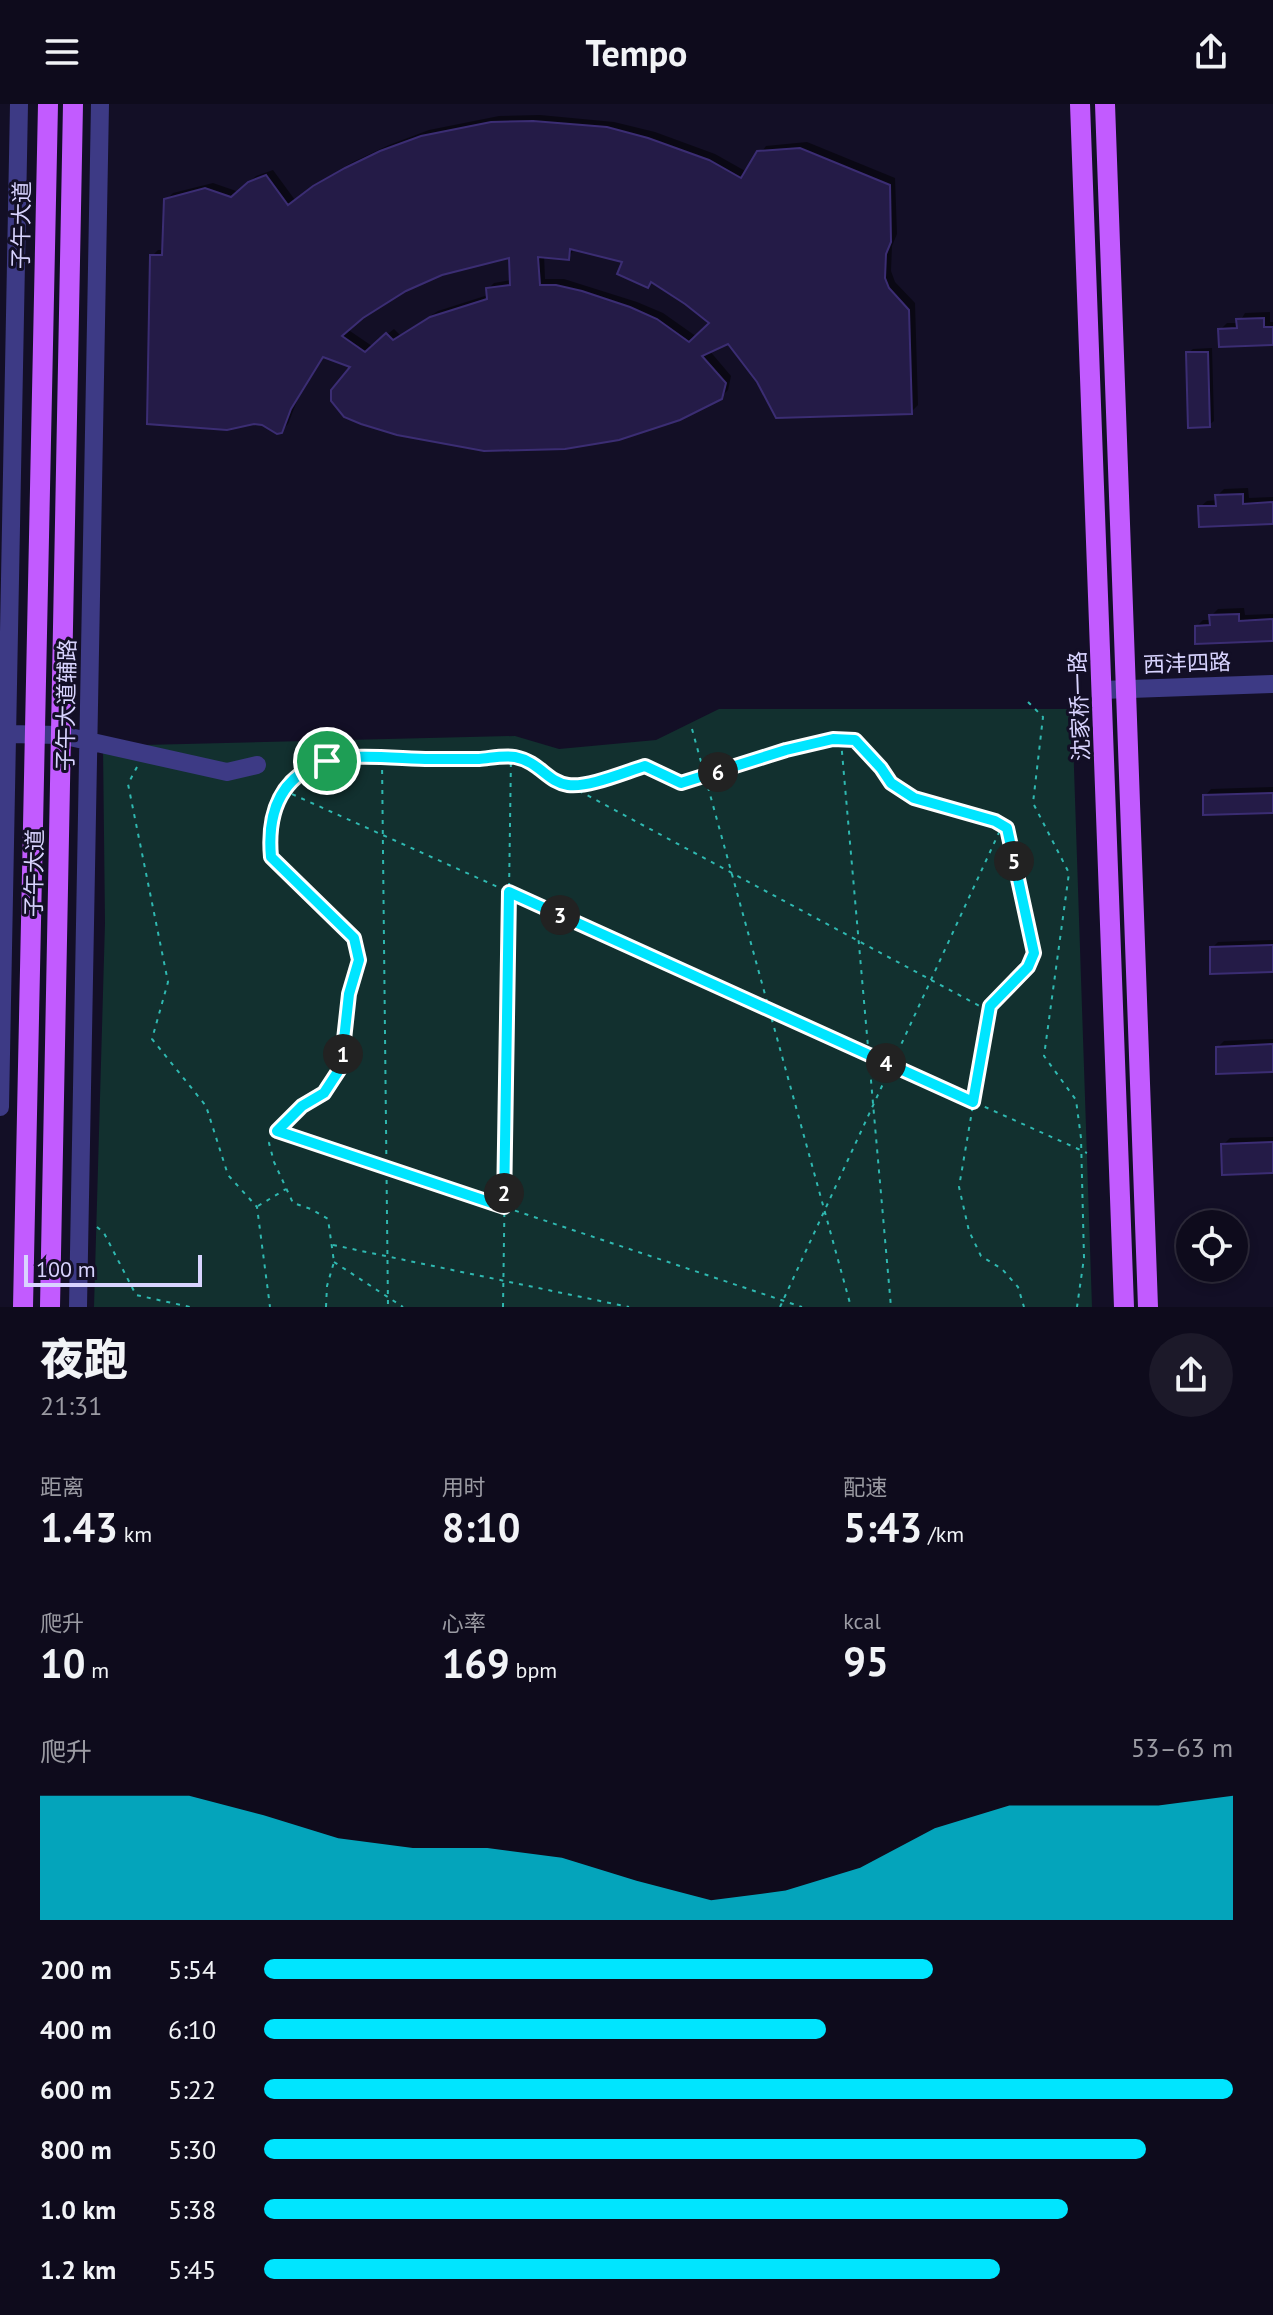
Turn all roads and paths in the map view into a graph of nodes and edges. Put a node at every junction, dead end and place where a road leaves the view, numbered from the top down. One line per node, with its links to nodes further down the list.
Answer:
1 (19, 104): 18 (street)
2 (34, 104): 10 (main road)
3 (48, 104): 10 (main road, 子午大道)
4 (73, 104): 9 (main road, 子午大道)
5 (85, 104): 9 (main road)
6 (100, 104): 22 (street, 子午大道辅路)
7 (1080, 104): 15 (main road, 沈家桥一路)
8 (1105, 104): 14 (main road)
9 (72, 128): 12 (main road, 子午大道)
10 (47, 129): 11 (main road, 子午大道)
11 (45, 215): 12 (main road); 19 (main road, 子午大道)
12 (71, 215): 20 (main road, 子午大道)
13 (1273, 684): 14 (street, 西沣四路)
14 (1128, 689): 15 (street, 西沣四路); 74 (main road)
15 (1102, 690): 73 (main road, 沈家桥一路)
16 (1028, 702): 72 (path, bridge)
17 (692, 729): 27 (path)
18 (7, 734): 19 (street); 42 (street)
19 (35, 734): 20 (street); 57 (main road, 子午大道)
20 (61, 735): 22 (street); 58 (main road, 子午大道)
21 (840, 740): 27 (path); 30 (path); 34 (path)
22 (89, 741): 26 (street); 59 (street, 子午大道辅路)
23 (511, 756): 24 (path); 28 (path); 33 (path)
24 (382, 759): 29 (path); 31 (path)
25 (141, 761): 47 (path)
26 (257, 765)
27 (705, 776): 28 (path); 32 (path)
28 (569, 785): 32 (path)
29 (283, 790): 31 (path); 43 (path)
30 (1002, 825): 35 (path); 37 (path)
31 (382, 835): 33 (path); 45 (path)
32 (732, 872): 34 (path); 36 (path)
33 (509, 892): 36 (path); 48 (path)
34 (858, 940): 35 (path); 38 (path)
35 (931, 979): 37 (path); 39 (path)
36 (770, 1010): 38 (path); 49 (path)
37 (989, 1010): 40 (path)
38 (868, 1055): 39 (path); 41 (path)
39 (891, 1065): 40 (path); 41 (path)
40 (973, 1102): 44 (path); 71 (path)
41 (873, 1105): 49 (path); 70 (path)
42 (0, 1107)
43 (277, 1131): 45 (path); 46 (path)
44 (1087, 1153)
45 (386, 1167): 48 (path); 52 (path)
46 (286, 1189): 47 (path); 51 (path)
47 (257, 1207): 61 (path)
48 (504, 1207): 54 (path); 56 (path)
49 (825, 1210): 56 (path); 69 (path)
50 (97, 1227): 60 (path)
51 (333, 1245): 52 (path); 53 (path)
52 (387, 1257): 54 (path); 55 (path)
53 (334, 1262): 55 (path); 62 (path)
54 (503, 1281): 65 (path); 66 (path)
55 (388, 1297): 63 (path); 64 (path)
56 (782, 1301): 67 (path); 68 (path)
57 (23, 1307)
58 (50, 1307)
59 (78, 1307)
60 (190, 1307)
61 (270, 1307)
62 (326, 1307)
63 (388, 1307)
64 (403, 1307)
65 (503, 1307)
66 (629, 1307)
67 (780, 1307)
68 (802, 1307)
69 (851, 1307)
70 (891, 1307)
71 (1024, 1307)
72 (1077, 1307)
73 (1124, 1307)
74 (1148, 1307)

